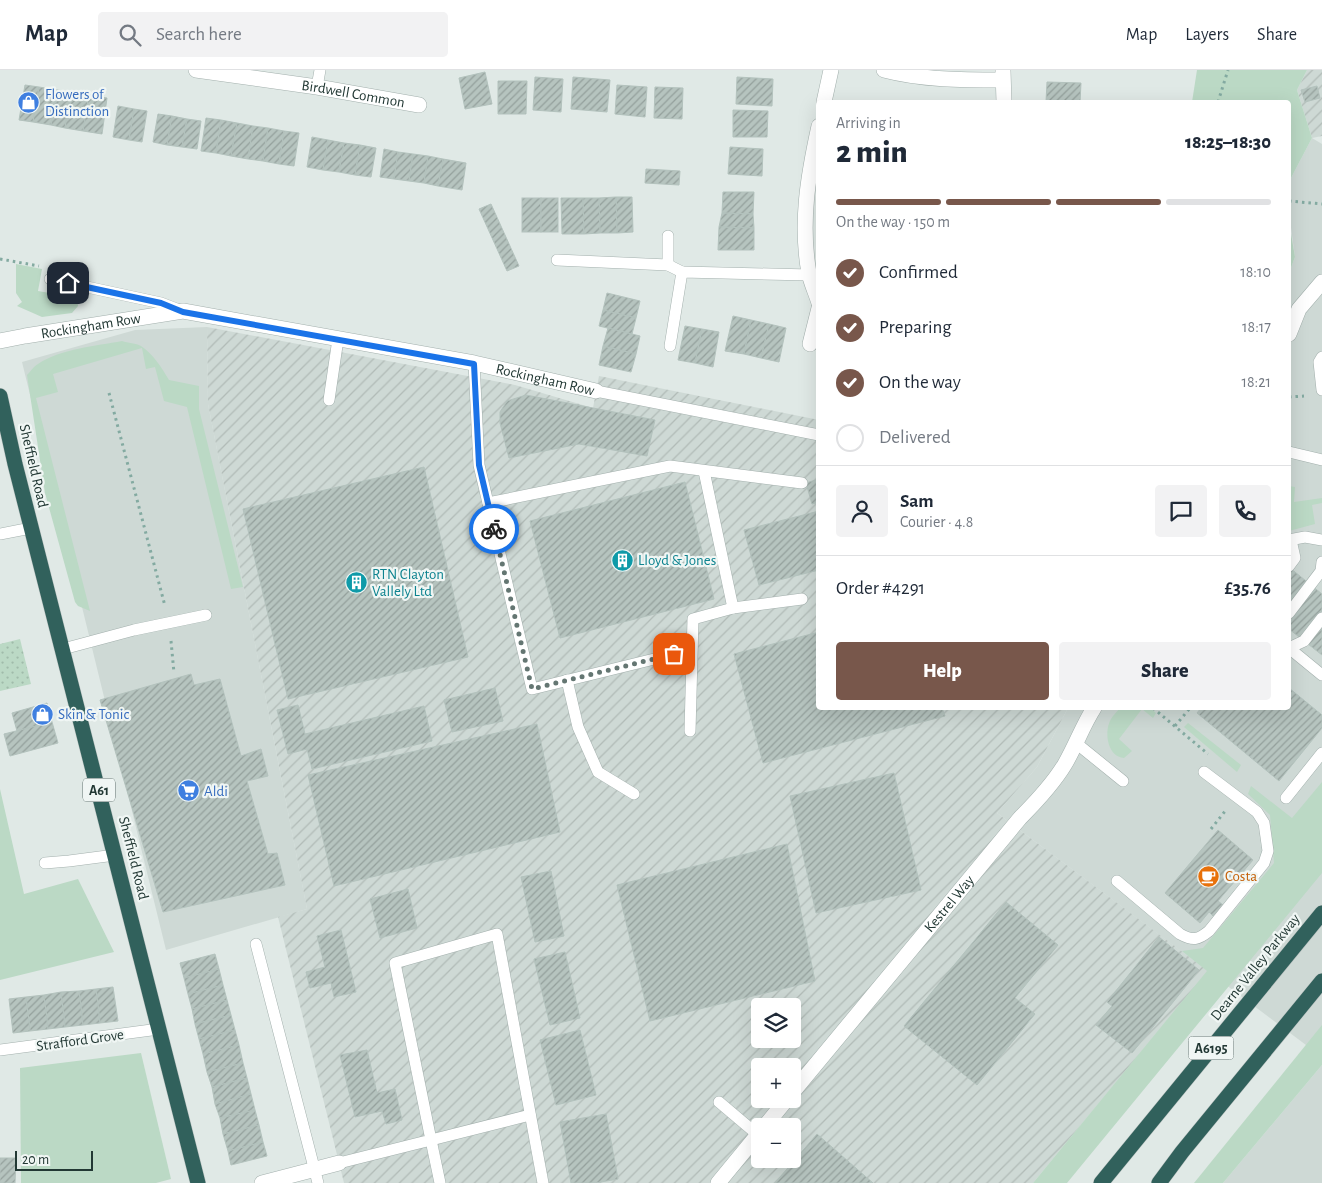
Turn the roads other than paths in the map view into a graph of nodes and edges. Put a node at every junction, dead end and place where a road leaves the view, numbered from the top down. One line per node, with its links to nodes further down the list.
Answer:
1 (196, 70): 6 (street, Birdwell Common)
2 (320, 70): 6 (lane)
3 (831, 70): 7 (street)
4 (884, 70): 5 (street)
5 (1003, 75): 8 (street)
6 (317, 87): 9 (street, Birdwell Common)
7 (824, 100)
8 (1004, 100)
9 (420, 106)
10 (816, 142): 15 (street)
11 (668, 236): 13 (lane)
12 (557, 260): 13 (lane)
13 (668, 266): 14 (lane)
14 (682, 272): 15 (lane); 25 (lane)
15 (810, 274): 18 (street)
16 (50, 279): 19 (lane, Rockingham Row)
17 (1322, 282): 21 (street)
18 (816, 293)
19 (183, 312): 22 (street, Rockingham Row); 23 (street, Rockingham Row)
20 (816, 320): 24 (street)
21 (1291, 329)
22 (338, 339): 27 (street, Rockingham Row); 31 (lane)
23 (0, 341)
24 (810, 344)
25 (670, 346)
26 (1322, 357): 28 (lane)
27 (474, 364): 29 (street, Rockingham Row); 37 (lane)
28 (1322, 390)
29 (596, 391): 32 (lane, Rockingham Row)
30 (0, 396): 38 (highway, Sheffield Road / A61)
31 (329, 400)
32 (816, 434)
33 (1291, 452): 34 (lane)
34 (1322, 460)
35 (704, 470): 36 (lane); 37 (lane); 46 (lane)
36 (802, 483)
37 (488, 503): 57 (lane)
38 (31, 528): 39 (lane); 51 (highway, Sheffield Road / A61)
39 (0, 534)
40 (1291, 540): 41 (lane)
41 (1322, 540)
42 (1291, 544): 44 (lane)
43 (1322, 562): 47 (lane)
44 (1291, 563)
45 (802, 599): 46 (lane)
46 (733, 608): 52 (lane)
47 (1291, 610)
48 (206, 615): 51 (lane)
49 (1322, 618): 50 (lane)
50 (1291, 647)
51 (63, 649): 66 (highway, Sheffield Road / A61)
52 (691, 650): 57 (lane); 59 (lane)
53 (1291, 650): 55 (lane)
54 (1322, 660): 55 (lane)
55 (1310, 665): 56 (lane)
56 (1322, 675)
57 (567, 680): 64 (lane)
58 (1093, 710): 60 (street, Kestrel Way)
59 (690, 730)
60 (1076, 743): 63 (lane); 74 (street, Kestrel Way)
61 (1322, 753): 65 (lane)
62 (1204, 772): 68 (lane)
63 (1123, 781)
64 (634, 794)
65 (1286, 798)
66 (115, 855): 67 (lane); 72 (highway, Sheffield Road / A61)
67 (45, 863)
68 (1117, 881)
69 (1322, 913): 89 (highway, Dearne Valley Parkway / A6195)
70 (256, 944): 83 (lane)
71 (1322, 981): 90 (highway, A6195)
72 (159, 1029): 73 (lane, Strafford Grove); 84 (highway, Sheffield Road / A61)
73 (0, 1050)
74 (801, 1082)
75 (719, 1102): 79 (lane)
76 (780, 1108): 78 (street)
77 (530, 1115): 80 (lane); 80 (lane); 87 (lane)
78 (772, 1118)
79 (751, 1124)
80 (431, 1140): 82 (lane); 86 (lane)
81 (751, 1143): 88 (street)
82 (339, 1162): 83 (street)
83 (316, 1176): 85 (street)
84 (198, 1183)
85 (262, 1183)
86 (440, 1183)
87 (542, 1183)
88 (718, 1183)
89 (1101, 1183)
90 (1159, 1183)

